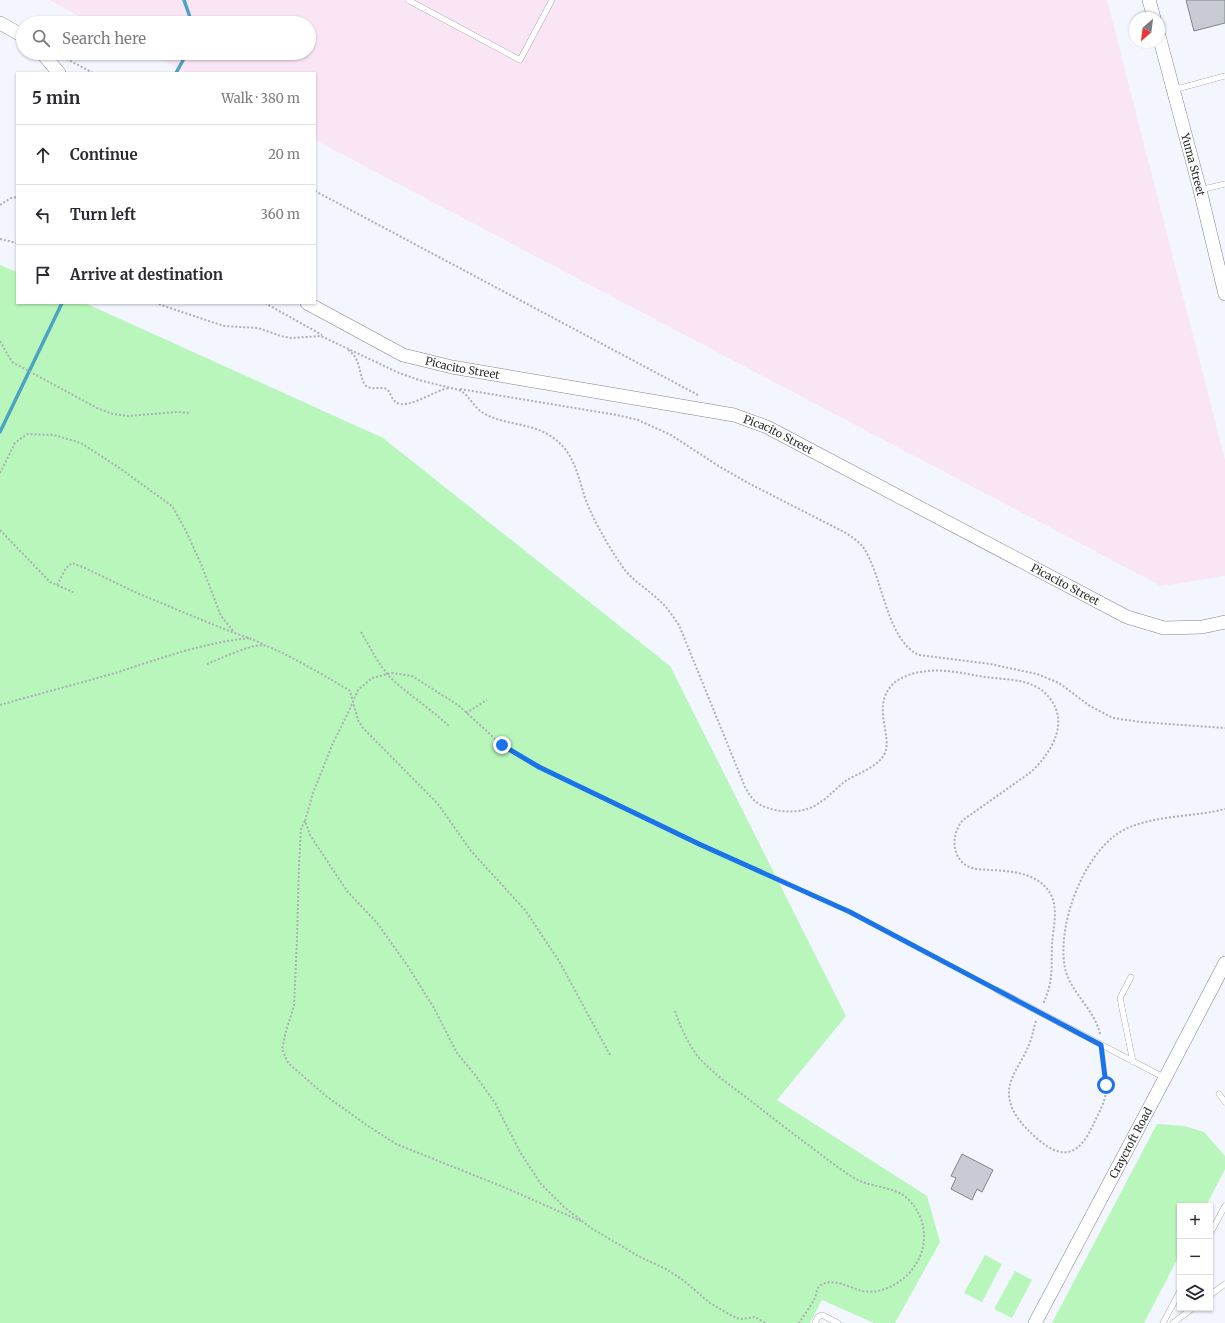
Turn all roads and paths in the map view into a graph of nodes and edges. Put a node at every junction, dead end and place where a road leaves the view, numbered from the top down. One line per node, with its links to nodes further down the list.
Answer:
1 (408, 0): 2 (lane)
2 (552, 0)
3 (1149, 0): 4 (street)
4 (1152, 12)
5 (0, 23): 6 (street)
6 (16, 32)
7 (1162, 48): 13 (street, Yuma Street)
8 (48, 60): 10 (street)
9 (69, 60): 11 (path)
10 (58, 72)
11 (91, 72)
12 (1225, 76): 13 (lane)
13 (1173, 90): 15 (street, Yuma Street)
14 (1225, 184): 15 (lane)
15 (1200, 190): 21 (street, Yuma Street)
16 (316, 192): 28 (path)
17 (16, 197): 18 (path)
18 (0, 205)
19 (0, 239): 20 (path)
20 (16, 243)
21 (1225, 294)
22 (158, 304): 26 (path)
23 (266, 304): 26 (path)
24 (309, 304): 34 (street, Picacito Street)
25 (0, 341): 29 (path)
26 (336, 342): 27 (path); 27 (path)
27 (452, 388): 46 (path); 53 (path)
28 (699, 396)
29 (191, 413)
30 (0, 473): 35 (path)
31 (0, 530): 32 (path)
32 (57, 585): 33 (path); 35 (path)
33 (75, 593)
34 (1225, 622)
35 (234, 632): 37 (path)
36 (361, 632): 40 (path)
37 (250, 638): 38 (path); 43 (path)
38 (264, 645): 39 (path); 42 (path)
39 (207, 664)
40 (388, 674): 42 (path); 44 (path); 45 (path)
41 (487, 700): 44 (path)
42 (353, 702): 48 (path); 55 (path)
43 (0, 705)
44 (466, 713): 51 (path)
45 (450, 727)
46 (1225, 728)
47 (1225, 809): 54 (path)
48 (305, 821): 61 (path); 61 (path)
49 (1225, 963): 57 (street, Craycroft Road)
50 (1131, 976): 56 (lane)
51 (997, 990): 53 (lane)
52 (675, 1011): 69 (path)
53 (1039, 1012): 54 (lane); 54 (path)
54 (1101, 1045): 56 (lane)
55 (610, 1055)
56 (1133, 1062): 57 (lane)
57 (1165, 1078): 72 (street, Craycroft Road)
58 (1219, 1094): 59 (lane)
59 (1225, 1102)
60 (1225, 1206): 62 (lane)
61 (584, 1223): 67 (path)
62 (1213, 1228)
63 (1225, 1284): 64 (lane)
64 (1213, 1293)
65 (1177, 1297): 73 (lane)
66 (1189, 1311): 74 (lane)
67 (761, 1322): 68 (path)
68 (765, 1323)
69 (799, 1323)
70 (814, 1323): 71 (lane)
71 (838, 1323)
72 (1035, 1323)
73 (1163, 1323)
74 (1172, 1323)

